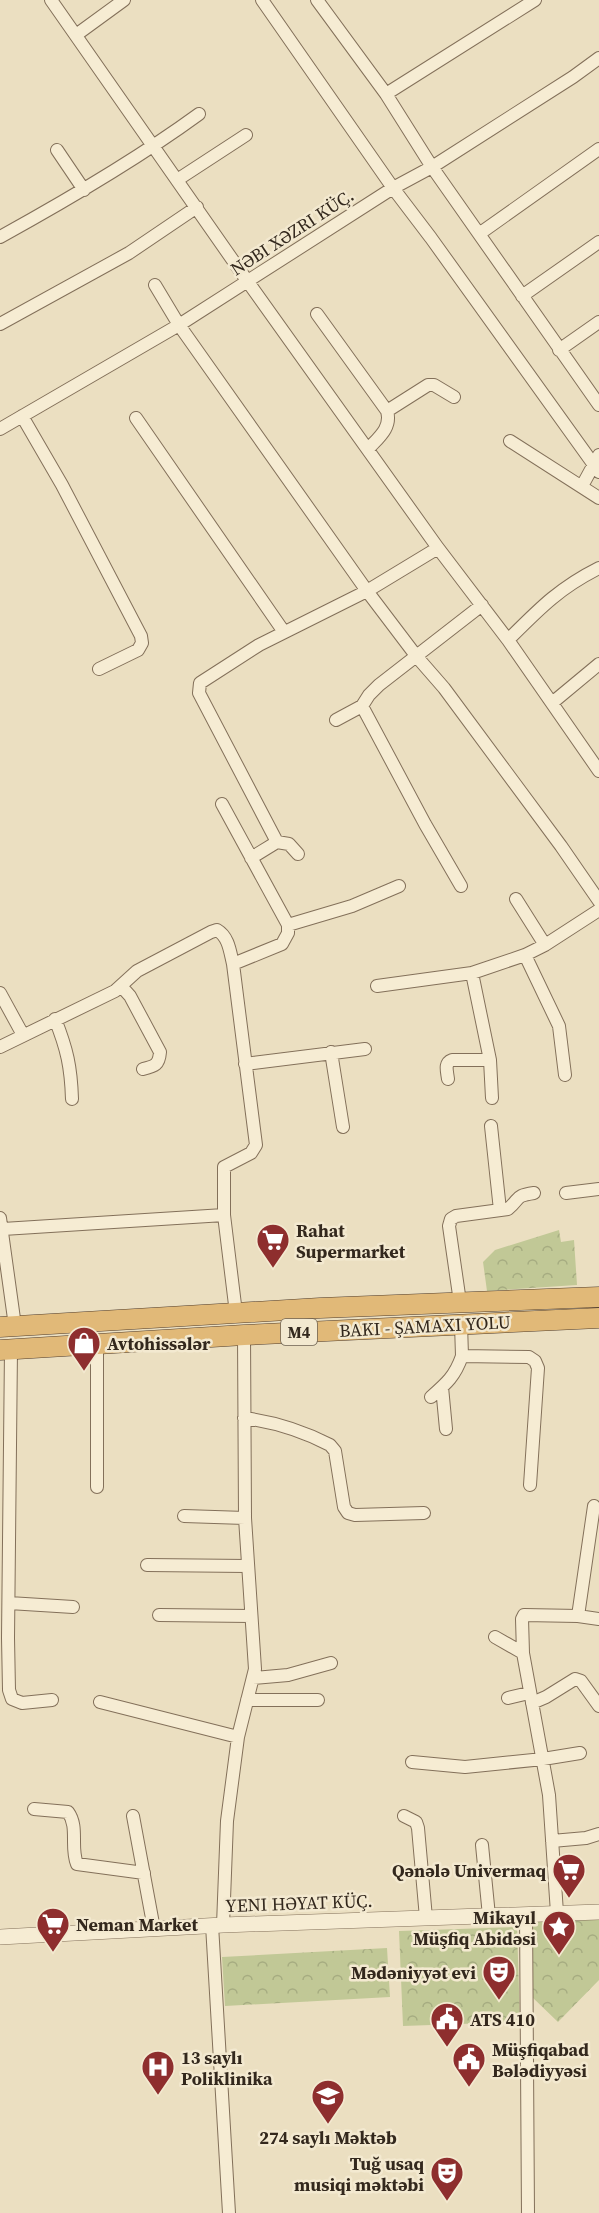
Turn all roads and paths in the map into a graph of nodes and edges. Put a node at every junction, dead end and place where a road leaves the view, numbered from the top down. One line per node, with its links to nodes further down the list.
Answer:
1 (51, 0): 6 (street)
2 (124, 0): 6 (street)
3 (262, 0): 16 (street)
4 (317, 0): 8 (street)
5 (535, 0): 8 (street)
6 (76, 35): 11 (street)
7 (599, 58): 14 (street, NƏBI XƏZRI KÜÇ.)
8 (386, 94): 14 (street)
9 (199, 114): 11 (street)
10 (246, 135): 15 (street)
11 (154, 147): 15 (street); 17 (street)
12 (599, 149): 19 (street)
13 (57, 150): 17 (street)
14 (432, 167): 16 (street, NƏBI XƏZRI KÜÇ.); 19 (street)
15 (177, 180): 18 (street)
16 (393, 188): 22 (street, NƏBI XƏZRI KÜÇ.); 38 (street)
17 (84, 190): 20 (street)
18 (197, 207): 22 (street); 27 (street)
19 (480, 234): 24 (street)
20 (0, 237)
21 (599, 242): 24 (street)
22 (248, 282): 28 (street, NƏBI XƏZRI KÜÇ.); 37 (street)
23 (155, 285): 28 (street)
24 (522, 296): 29 (street)
25 (317, 314): 32 (street)
26 (599, 322): 29 (street)
27 (0, 324)
28 (179, 325): 33 (street, NƏBI XƏZRI KÜÇ.); 43 (street)
29 (559, 350): 31 (street)
30 (454, 397): 32 (street)
31 (599, 405)
32 (387, 411): 37 (street)
33 (22, 416): 35 (street, NƏBI XƏZRI KÜÇ.); 49 (street)
34 (136, 418): 45 (street)
35 (0, 429)
36 (510, 441): 39 (street)
37 (368, 450): 41 (street)
38 (597, 464): 39 (street)
39 (582, 486): 40 (street)
40 (599, 498)
41 (438, 548): 43 (street); 44 (street)
42 (599, 568): 46 (street)
43 (367, 591): 45 (street); 47 (street)
44 (482, 605): 46 (street); 47 (street)
45 (284, 632): 55 (street)
46 (507, 640): 50 (street)
47 (417, 657): 51 (street); 61 (street)
48 (599, 664): 50 (street)
49 (99, 669)
50 (552, 703): 53 (street)
51 (362, 706): 52 (street); 59 (street)
52 (336, 720)
53 (599, 771)
54 (222, 804): 57 (street)
55 (277, 842): 56 (street); 57 (street)
56 (298, 854)
57 (252, 858): 63 (street)
58 (399, 886): 63 (street)
59 (461, 886)
60 (516, 899): 64 (street)
61 (599, 901)
62 (599, 910): 64 (street)
63 (288, 925): 66 (street)
64 (546, 945): 65 (street)
65 (525, 955): 67 (street); 79 (street)
66 (233, 964): 68 (street); 77 (street)
67 (472, 973): 69 (street); 76 (street)
68 (121, 986): 71 (street); 78 (street)
69 (378, 986)
70 (0, 993): 72 (street)
71 (56, 1019): 72 (street); 82 (street)
72 (23, 1035): 73 (street)
73 (0, 1047)
74 (365, 1049): 75 (street)
75 (331, 1052): 77 (street); 84 (street)
76 (490, 1060): 80 (street); 81 (street)
77 (245, 1064): 89 (street)
78 (143, 1069)
79 (565, 1075)
80 (448, 1079)
81 (492, 1098)
82 (72, 1099)
83 (491, 1126): 88 (street)
84 (343, 1127)
85 (599, 1189): 86 (street)
86 (566, 1192)
87 (534, 1193): 88 (street)
88 (500, 1210): 92 (street)
89 (224, 1215): 90 (street); 93 (street)
90 (1, 1223): 96 (street)
91 (599, 1297): 92 (highway, M4)
92 (460, 1302): 93 (highway, M4)
93 (236, 1313): 96 (highway, M4)
94 (599, 1318): 95 (highway, M4)
95 (461, 1324): 97 (highway, M4); 100 (street)
96 (8, 1327)
97 (244, 1335): 98 (highway, M4); 103 (street)
98 (96, 1343): 99 (highway, M4); 106 (street)
99 (6, 1350): 113 (street)
100 (462, 1356): 101 (street); 105 (street)
101 (442, 1387): 102 (street); 104 (street)
102 (431, 1397)
103 (244, 1418): 108 (street); 110 (street)
104 (446, 1429)
105 (530, 1485)
106 (97, 1487)
107 (594, 1506): 117 (street)
108 (424, 1514)
109 (184, 1516): 110 (street)
110 (245, 1518): 112 (street)
111 (147, 1565): 112 (street)
112 (247, 1566): 116 (street)
113 (6, 1596): 114 (street); 120 (street)
114 (73, 1607)
115 (159, 1615): 116 (street)
116 (251, 1616): 123 (street)
117 (578, 1616): 118 (street); 121 (street)
118 (599, 1619)
119 (495, 1637): 121 (street)
120 (4, 1638): 126 (street)
121 (523, 1653): 125 (street)
122 (331, 1663): 123 (street)
123 (253, 1678): 127 (street)
124 (508, 1698): 125 (street)
125 (531, 1698): 130 (street); 133 (street)
126 (52, 1700)
127 (247, 1700): 128 (street); 131 (street)
128 (318, 1700)
129 (100, 1702): 131 (street)
130 (599, 1706)
131 (238, 1737): 147 (street)
132 (580, 1753): 133 (street)
133 (543, 1759): 134 (street); 139 (street)
134 (412, 1762)
135 (33, 1809): 141 (street)
136 (133, 1816): 141 (street)
137 (404, 1816): 146 (street)
138 (599, 1834): 139 (street)
139 (552, 1840): 143 (street)
140 (482, 1845): 145 (street)
141 (144, 1873): 148 (street)
142 (599, 1912): 143 (street, YENI HƏYAT KÜÇ.)
143 (558, 1913): 144 (street, YENI HƏYAT KÜÇ.)
144 (526, 1915): 145 (street, YENI HƏYAT KÜÇ.); 151 (street)
145 (489, 1916): 146 (street, YENI HƏYAT KÜÇ.)
146 (426, 1918): 147 (street, YENI HƏYAT KÜÇ.)
147 (217, 1925): 148 (street, YENI HƏYAT KÜÇ.); 150 (street)
148 (153, 1929): 149 (street, YENI HƏYAT KÜÇ.)
149 (0, 1937)
150 (229, 2213)
151 (528, 2213)

